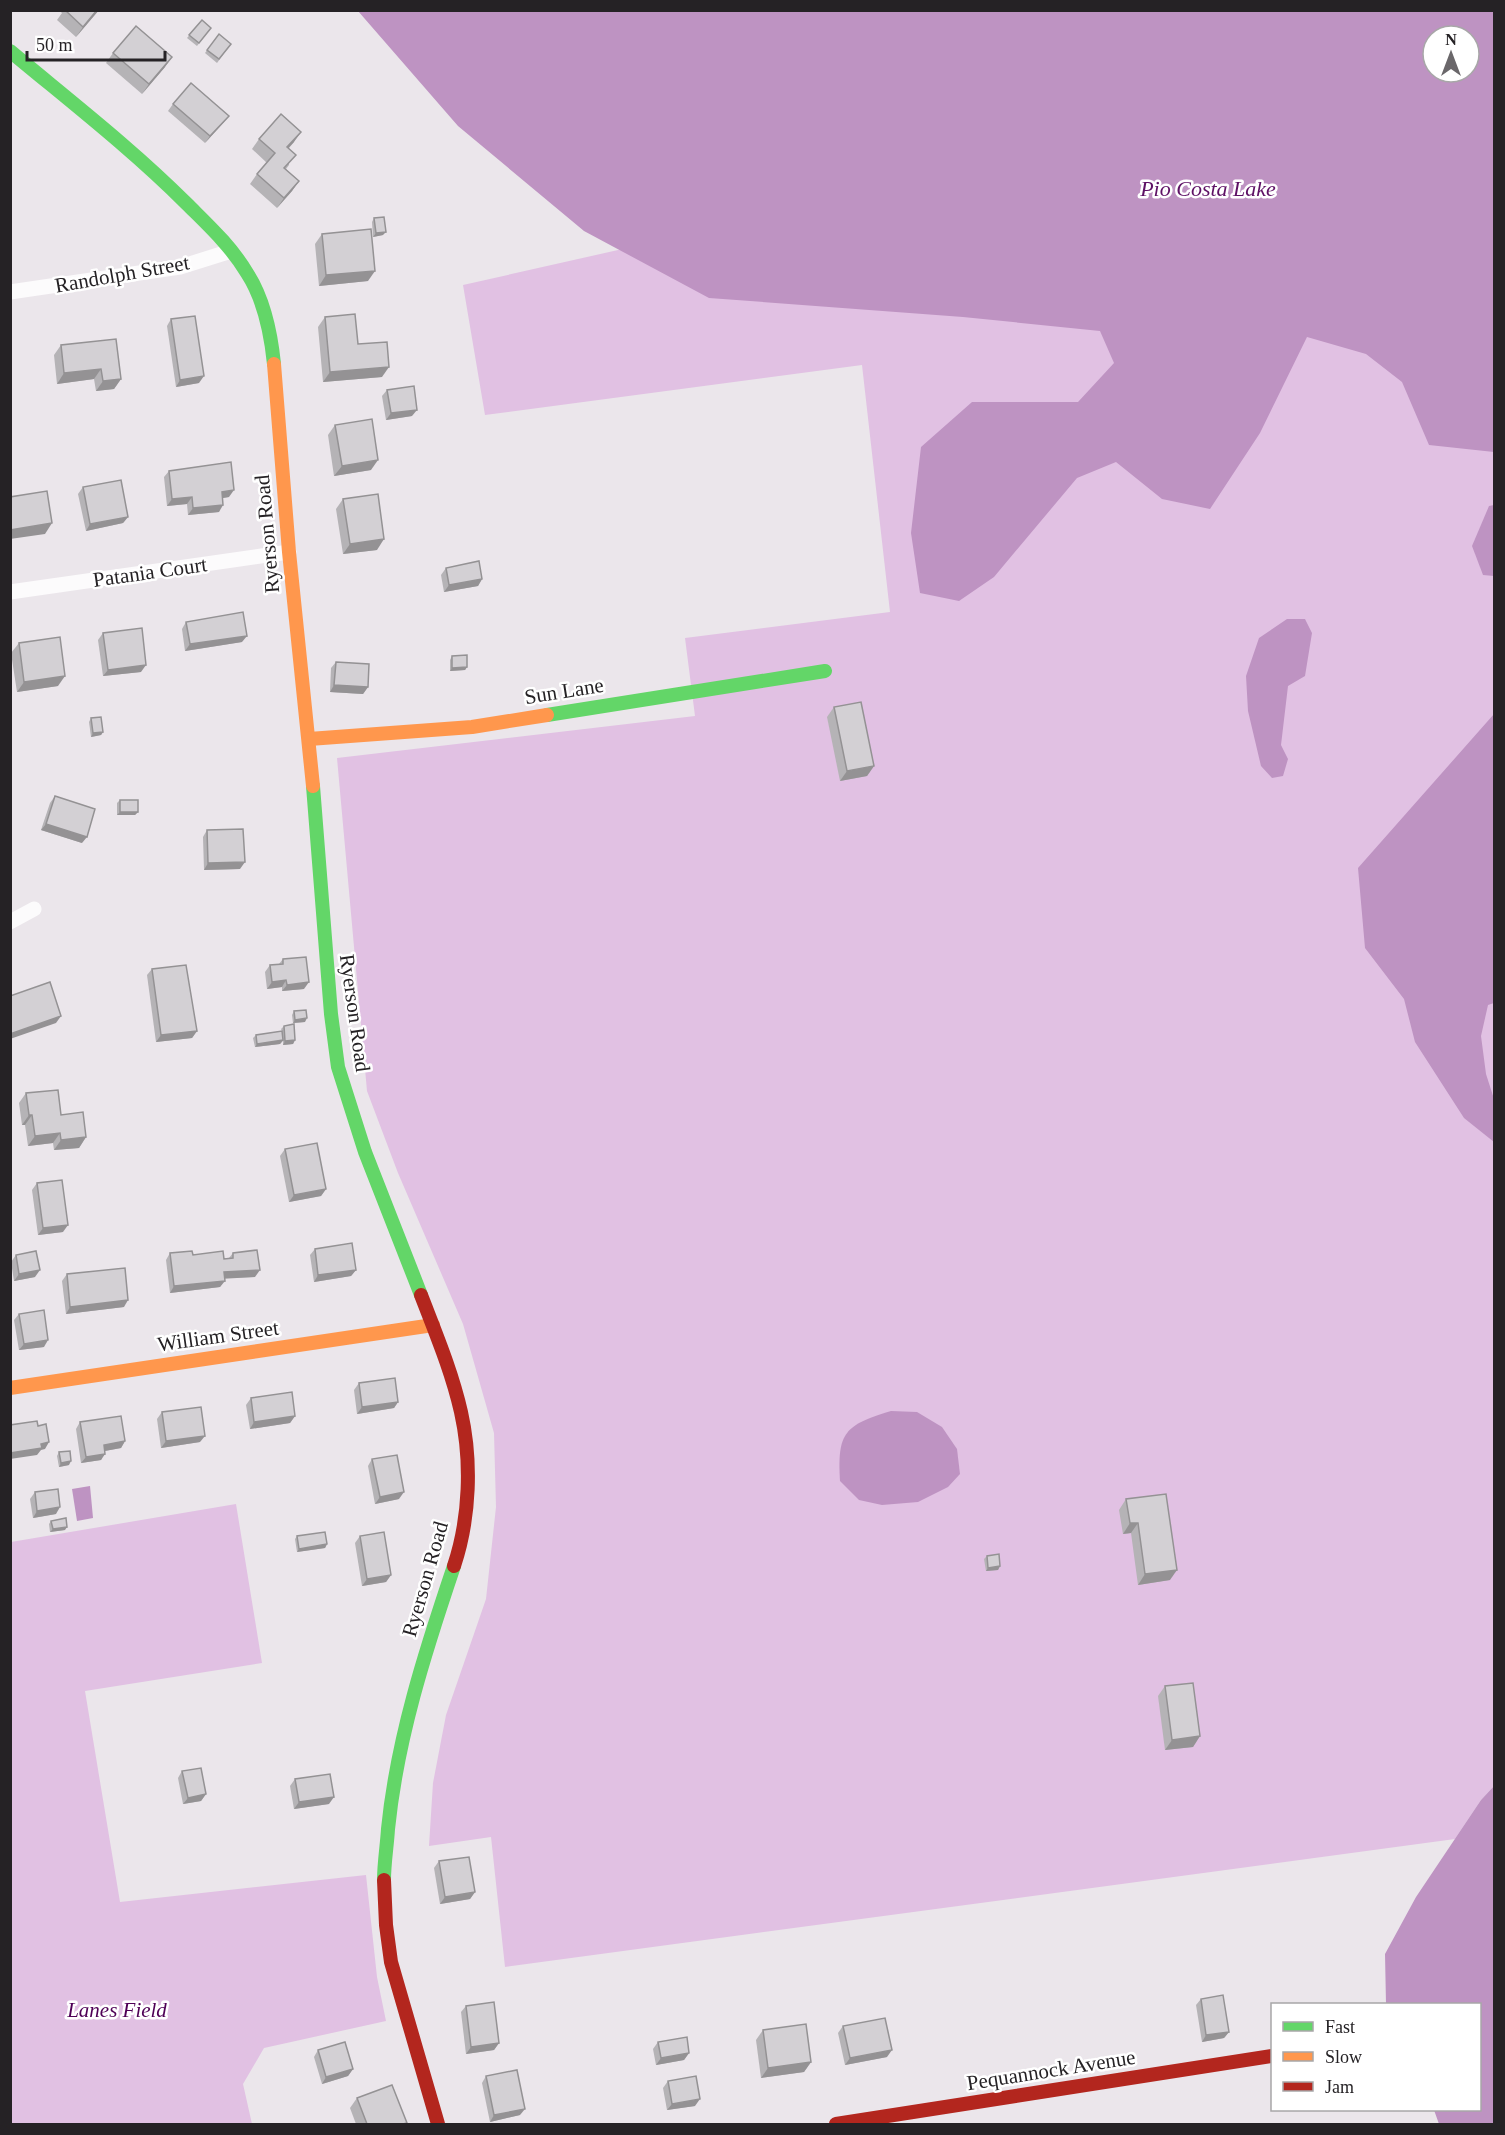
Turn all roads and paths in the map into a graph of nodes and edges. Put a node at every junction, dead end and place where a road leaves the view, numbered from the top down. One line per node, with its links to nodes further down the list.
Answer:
1 (10, 51): 2 (street, Ryerson Road)
2 (231, 251): 3 (street, Randolph Street); 4 (street, Ryerson Road)
3 (10, 292)
4 (289, 552): 5 (street, Patania Court); 7 (street, Ryerson Road)
5 (10, 592)
6 (825, 671): 7 (street, Sun Lane)
7 (309, 739): 10 (street, Ryerson Road)
8 (34, 909): 9 (street)
9 (10, 922)
10 (433, 1325): 11 (street, William Street); 13 (street, Ryerson Road)
11 (10, 1388)
12 (1271, 2056): 14 (street, Pequannock Avenue)
13 (438, 2124)
14 (836, 2124)

